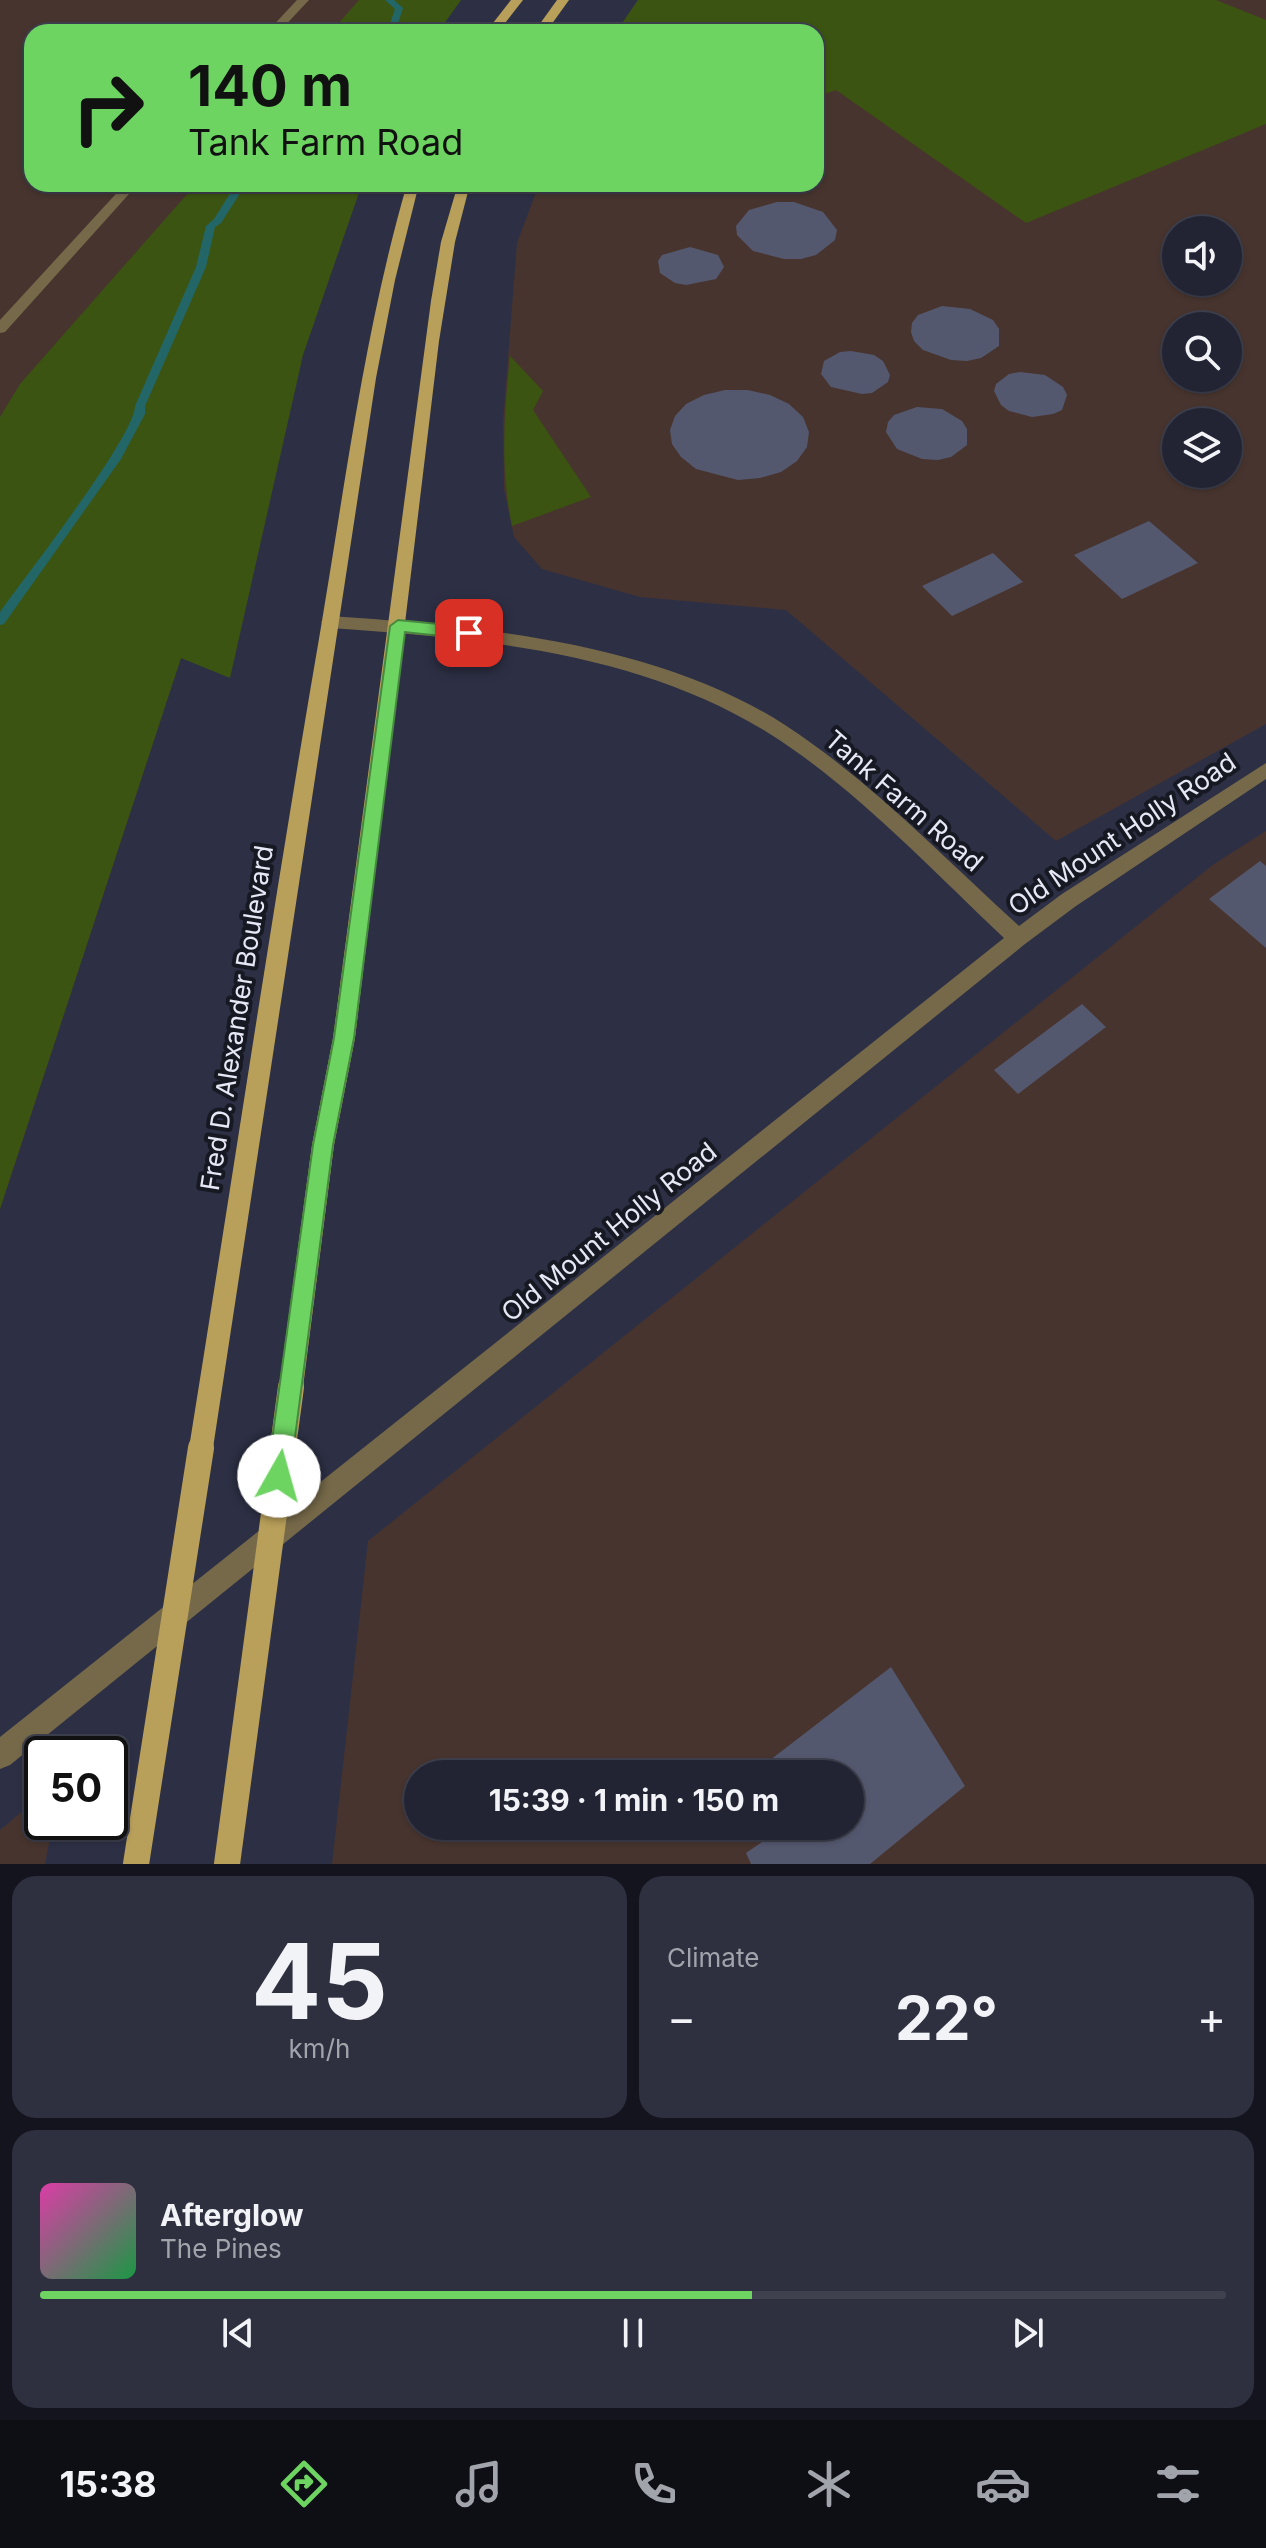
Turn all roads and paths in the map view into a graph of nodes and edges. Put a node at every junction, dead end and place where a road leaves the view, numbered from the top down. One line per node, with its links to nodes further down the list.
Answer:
1 (303, 0): 4 (street)
2 (517, 0): 5 (main road)
3 (563, 0): 6 (main road)
4 (280, 24)
5 (498, 24)
6 (546, 24)
7 (125, 192): 10 (street)
8 (411, 192): 11 (main road, Fred D. Alexander Boulevard)
9 (461, 192): 12 (main road)
10 (0, 329)
11 (330, 622): 12 (street, Tank Farm Road); 16 (main road, Fred D. Alexander Boulevard, bridge)
12 (398, 626): 14 (street, Tank Farm Road); 17 (main road, bridge)
13 (1266, 770): 14 (street, Old Mount Holly Road)
14 (1018, 938): 15 (street, Old Mount Holly Road)
15 (0, 1755)
16 (136, 1864)
17 (227, 1864)

